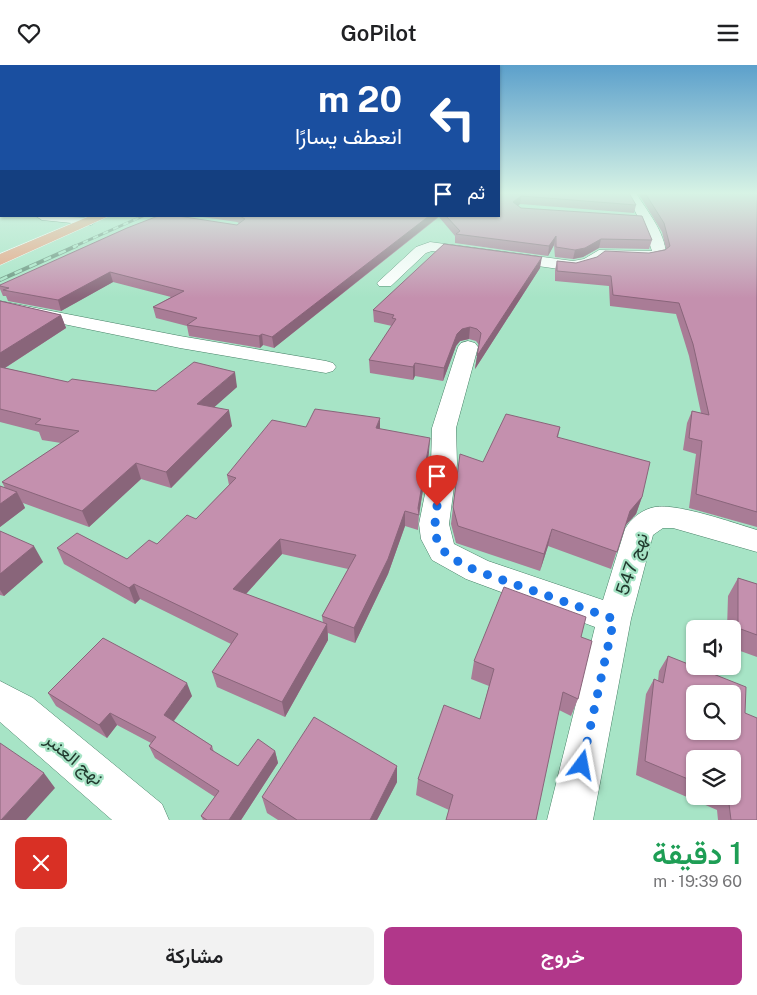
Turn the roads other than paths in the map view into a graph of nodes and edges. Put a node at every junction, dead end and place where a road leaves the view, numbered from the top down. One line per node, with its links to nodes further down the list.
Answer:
1 (73, 228): 3 (main road)
2 (646, 228): 4 (street)
3 (0, 260)
4 (385, 283)
5 (0, 306): 7 (street)
6 (468, 347): 9 (street)
7 (326, 367)
8 (757, 541): 9 (street, نهج 547)
9 (614, 619): 12 (street, نهج 547)
10 (0, 699): 11 (street, نهج العنبر)
11 (146, 820)
12 (570, 820)

